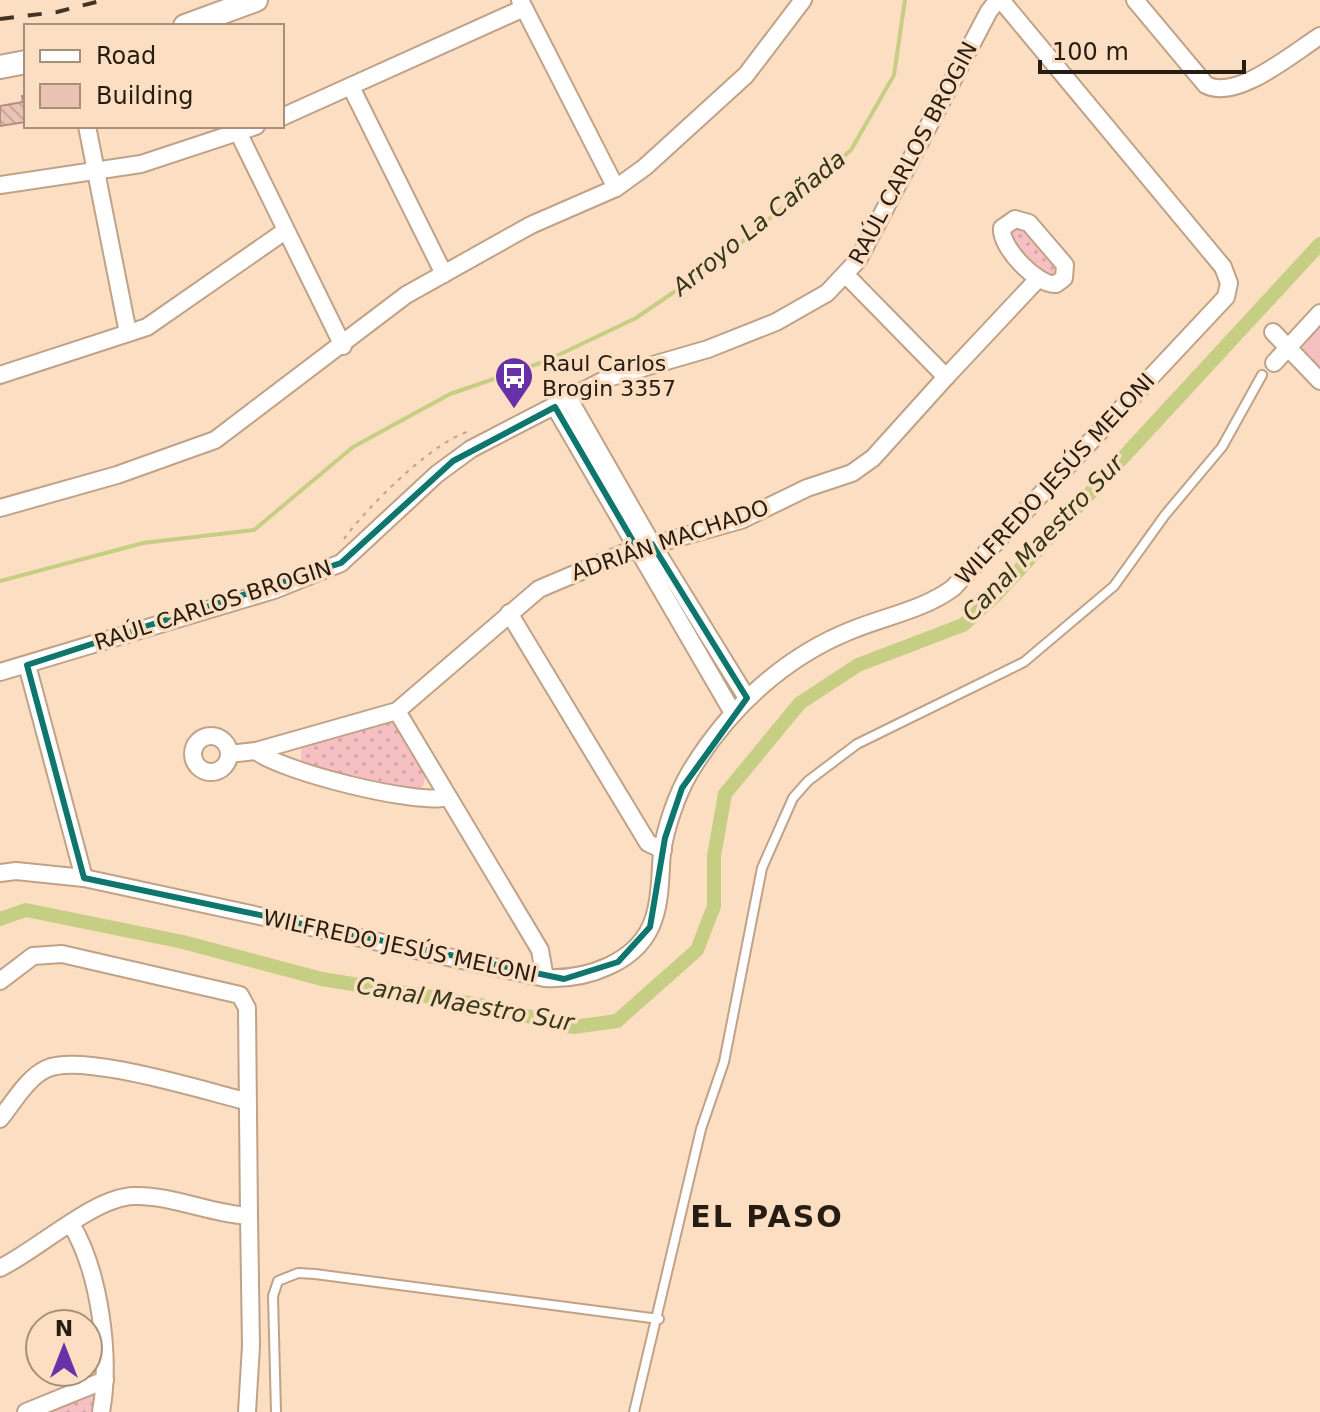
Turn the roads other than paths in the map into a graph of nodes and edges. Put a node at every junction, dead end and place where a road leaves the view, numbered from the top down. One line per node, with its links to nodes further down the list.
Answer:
1 (256, 0): 6 (main road)
2 (803, 0): 17 (street)
3 (1000, 0): 20 (street, RAÚL CARLOS BROGIN); 37 (street, WILFREDO JESÚS MELONI)
4 (1135, 0): 7 (street)
5 (522, 4): 10 (street); 17 (street)
6 (190, 24)
7 (1320, 36)
8 (24, 62): 9 (main road)
9 (0, 67)
10 (351, 87): 11 (street); 19 (street)
11 (284, 116)
12 (87, 128): 15 (street)
13 (250, 128): 14 (street)
14 (238, 132): 15 (street); 18 (street)
15 (96, 170): 16 (street); 24 (street)
16 (0, 185)
17 (616, 188): 19 (street)
18 (285, 231): 24 (street); 25 (street)
19 (444, 274): 25 (street)
20 (847, 276): 29 (street); 31 (street, RAÚL CARLOS BROGIN)
21 (1037, 280): 29 (street, ADRIÁN MACHADO)
22 (1320, 313): 26 (street)
23 (1273, 332): 26 (street)
24 (128, 333): 28 (street)
25 (343, 346): 32 (street)
26 (1288, 348): 27 (street); 30 (street)
27 (1268, 369): 53 (lane)
28 (0, 375)
29 (946, 377): 33 (street, ADRIÁN MACHADO)
30 (1320, 381)
31 (562, 403): 33 (street); 35 (street, RAÚL CARLOS BROGIN)
32 (0, 508)
33 (644, 546): 34 (street, ADRIÁN MACHADO); 37 (street); 39 (street)
34 (509, 613): 38 (street, ADRIÁN MACHADO); 43 (street)
35 (27, 665): 36 (street, RAÚL CARLOS BROGIN); 45 (street)
36 (0, 672)
37 (747, 698): 39 (street, WILFREDO JESÚS MELONI)
38 (397, 711): 40 (street, ADRIÁN MACHADO); 42 (street)
39 (733, 713): 43 (street, WILFREDO JESÚS MELONI)
40 (256, 751): 41 (street, ADRIÁN MACHADO); 42 (street)
41 (229, 754)
42 (448, 797): 46 (street)
43 (663, 850): 46 (street, WILFREDO JESÚS MELONI)
44 (0, 873): 45 (street, WILFREDO JESÚS MELONI)
45 (84, 878): 46 (street, WILFREDO JESÚS MELONI)
46 (545, 978)
47 (0, 981): 48 (street)
48 (246, 1101): 49 (street); 50 (street)
49 (0, 1119)
50 (249, 1216): 51 (street); 57 (street)
51 (71, 1224): 52 (street); 54 (street)
52 (0, 1268)
53 (659, 1319): 58 (lane); 59 (lane)
54 (105, 1380): 55 (street); 56 (street)
55 (26, 1412)
56 (101, 1412)
57 (247, 1412)
58 (276, 1412)
59 (634, 1412)

